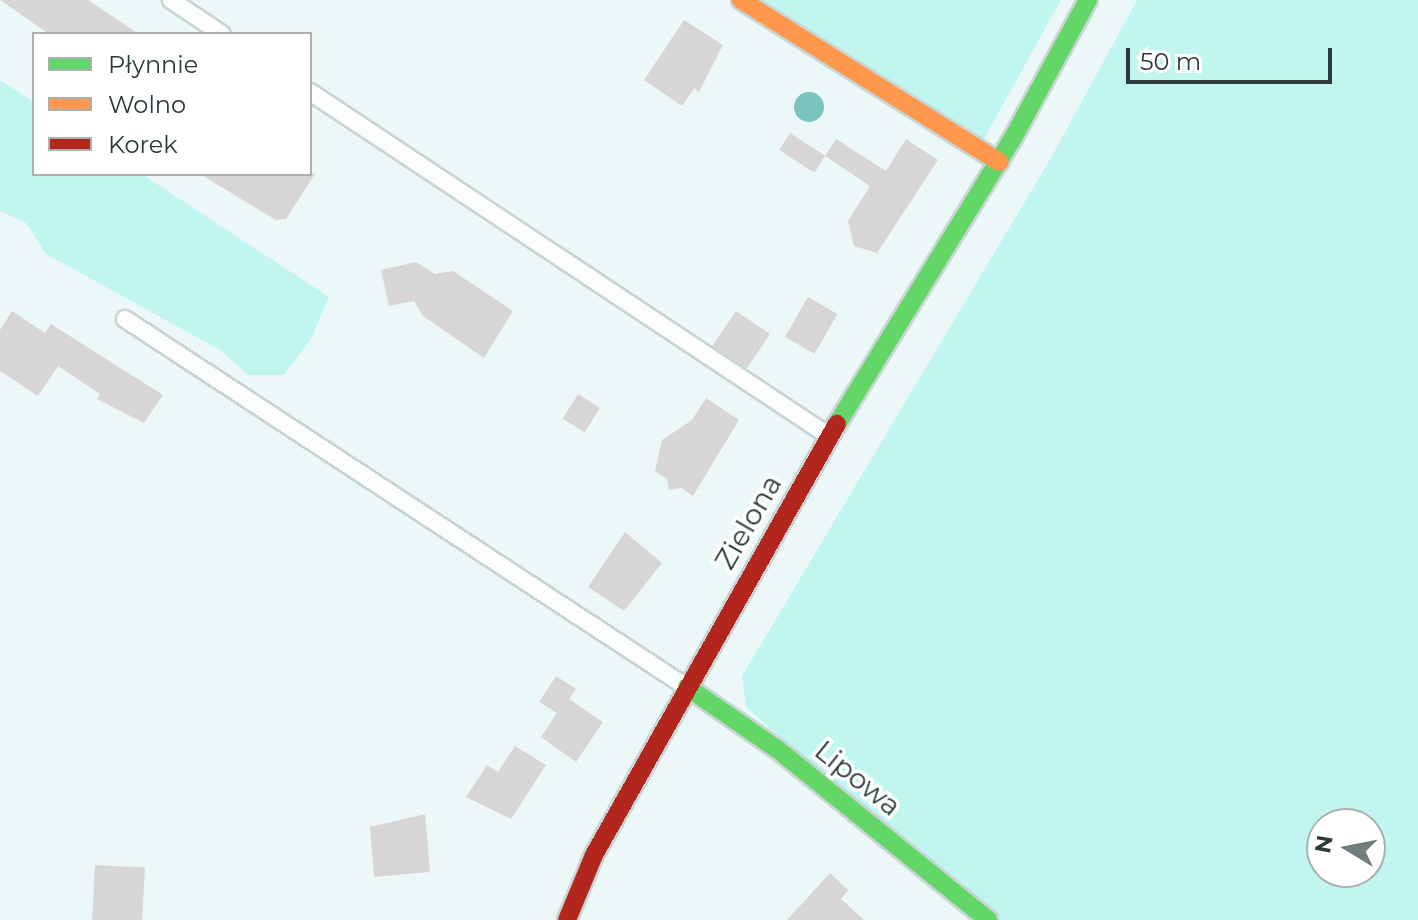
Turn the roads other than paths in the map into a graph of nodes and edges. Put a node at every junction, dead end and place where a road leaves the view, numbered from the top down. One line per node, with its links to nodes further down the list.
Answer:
1 (171, 0): 4 (lane)
2 (741, 0): 6 (street)
3 (1088, 0): 6 (street, Zielona)
4 (219, 32)
5 (312, 93): 8 (lane)
6 (999, 162): 8 (street, Zielona)
7 (125, 319): 9 (lane)
8 (830, 437): 9 (street, Zielona)
9 (687, 687): 10 (street, Zielona); 11 (street, Lipowa)
10 (567, 920)
11 (988, 920)

